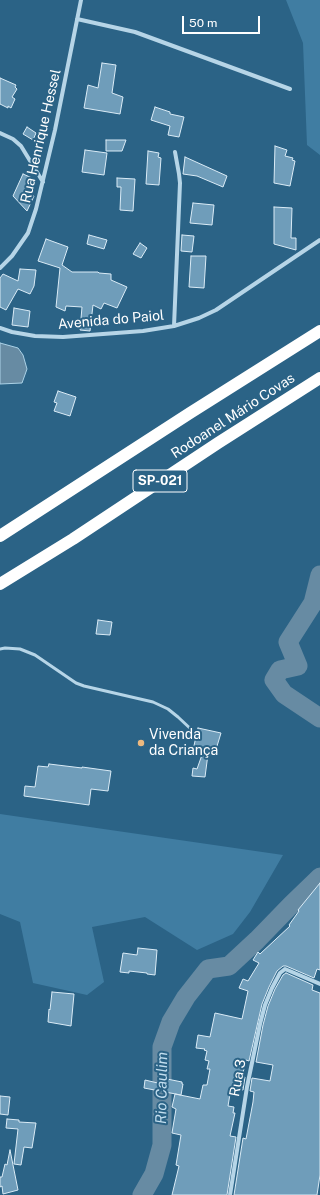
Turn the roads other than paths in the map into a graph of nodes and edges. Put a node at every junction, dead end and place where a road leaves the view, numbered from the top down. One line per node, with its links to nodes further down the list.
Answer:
1 (81, 0): 2 (street, Rua Henrique Hessel)
2 (77, 19): 3 (street); 6 (street, Rua Henrique Hessel)
3 (290, 89)
4 (0, 133): 6 (street)
5 (175, 152): 9 (street)
6 (43, 182): 8 (street, Rua Henrique Hessel)
7 (320, 240): 9 (street, Avenida do Paiol)
8 (0, 268)
9 (174, 326): 10 (street, Avenida do Paiol)
10 (0, 328)
11 (320, 331): 13 (highway, Rodoanel Mário Covas / SP-021)
12 (320, 378): 14 (highway, Rodoanel Mário Covas / SP-021)
13 (0, 536)
14 (0, 584)
15 (0, 649): 16 (lane)
16 (194, 732)
17 (320, 984): 18 (street, Rua 3)
18 (230, 1195)

